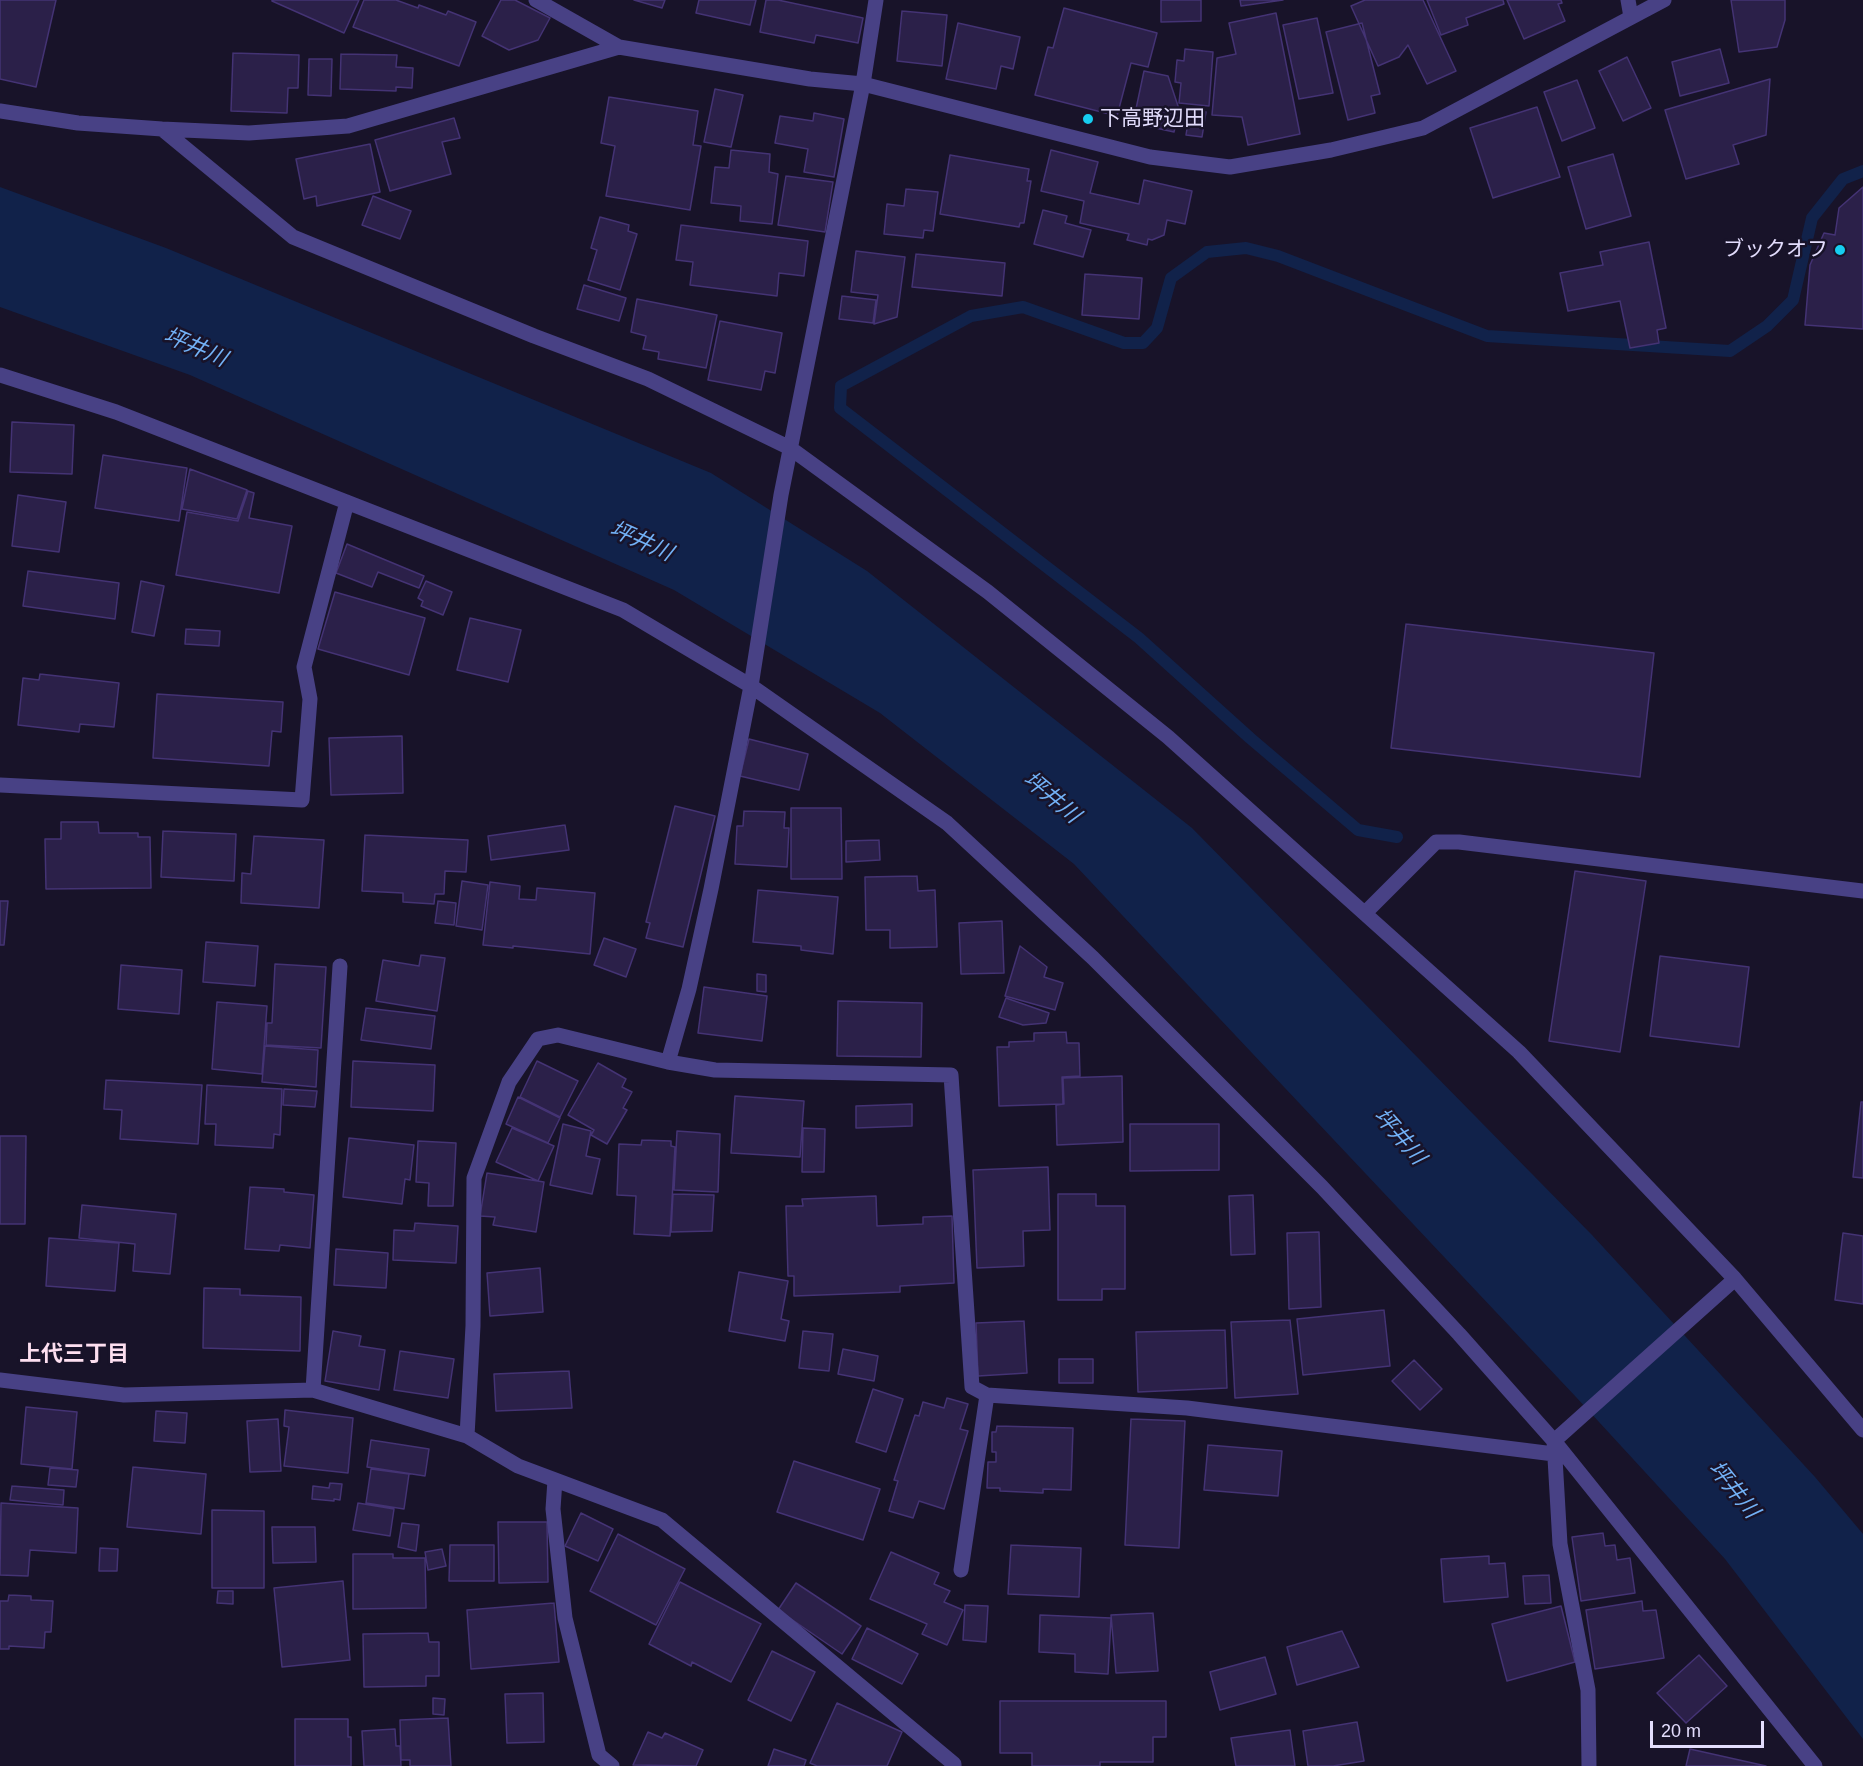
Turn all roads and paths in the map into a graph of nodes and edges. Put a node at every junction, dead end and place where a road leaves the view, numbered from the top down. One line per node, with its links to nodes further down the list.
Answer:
1 (536, 0): 6 (street)
2 (876, 0): 7 (street)
3 (1628, 0): 5 (street)
4 (1664, 0): 5 (street)
5 (1631, 16): 7 (street)
6 (619, 47): 7 (street); 9 (street)
7 (863, 84): 11 (street)
8 (0, 111): 9 (street)
9 (162, 129): 11 (street)
10 (0, 375): 12 (street)
11 (790, 448): 13 (street); 16 (street)
12 (347, 502): 13 (street); 14 (street)
13 (751, 686): 18 (street); 25 (street)
14 (0, 785)
15 (1863, 891): 16 (street)
16 (1365, 913): 19 (street)
17 (340, 966): 21 (street)
18 (668, 1062): 22 (street); 24 (street)
19 (1735, 1279): 23 (street); 25 (street)
20 (0, 1380): 21 (street)
21 (313, 1390): 24 (street)
22 (987, 1395): 25 (street); 27 (street)
23 (1863, 1430)
24 (467, 1436): 26 (street)
25 (1554, 1448): 30 (street); 31 (street)
26 (555, 1479): 28 (street); 29 (street)
27 (961, 1570)
28 (612, 1766)
29 (954, 1766)
30 (1589, 1766)
31 (1815, 1766)

